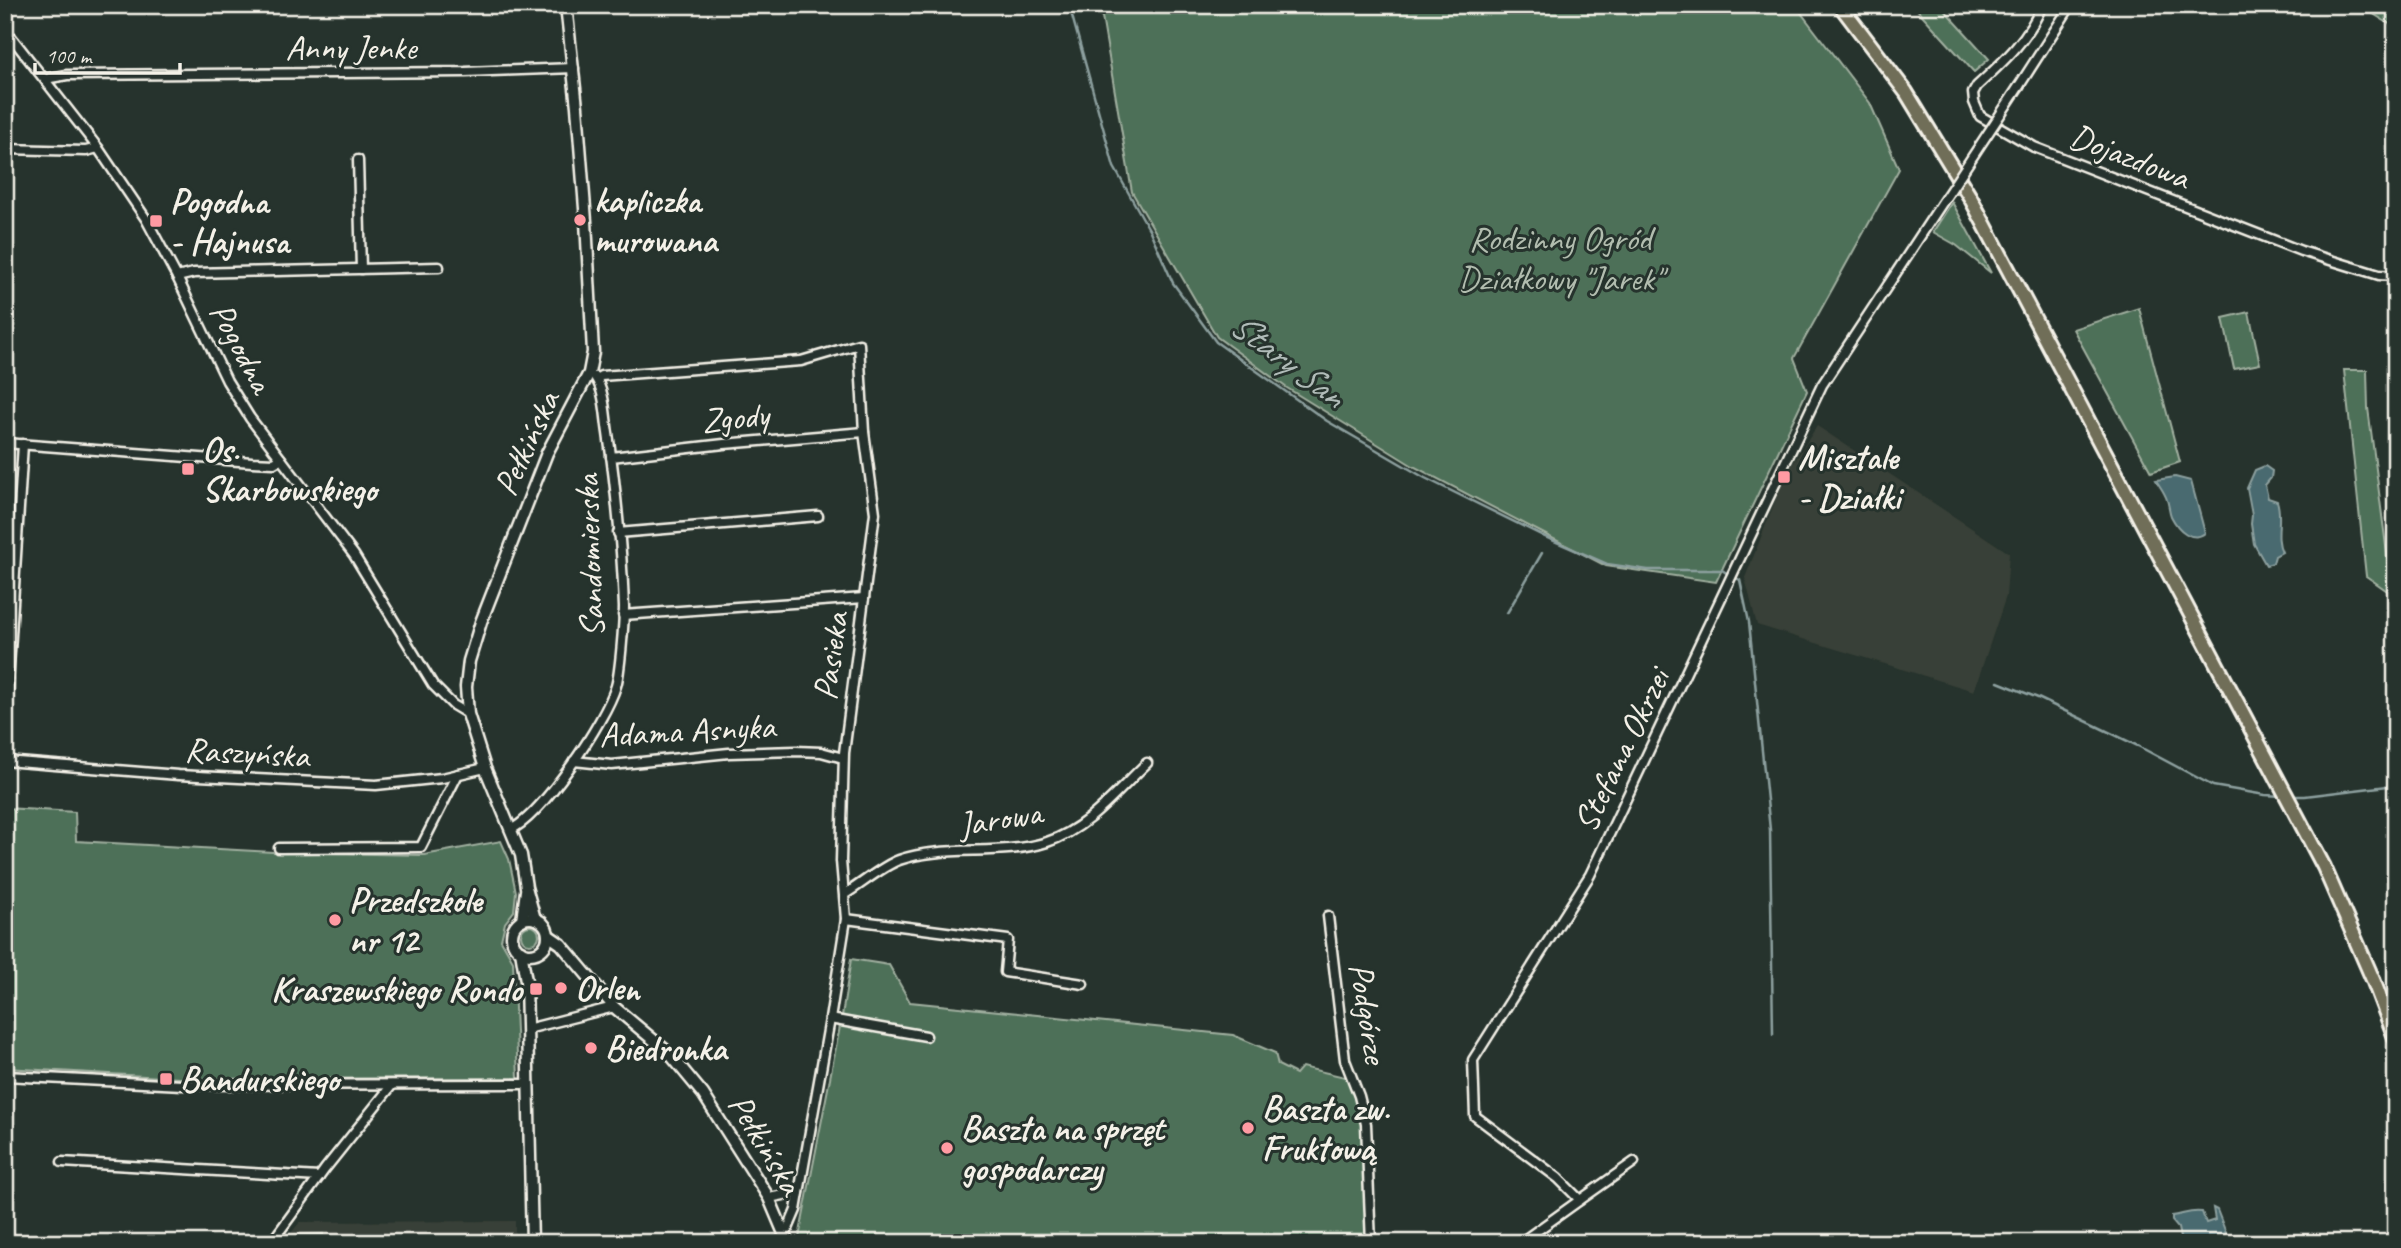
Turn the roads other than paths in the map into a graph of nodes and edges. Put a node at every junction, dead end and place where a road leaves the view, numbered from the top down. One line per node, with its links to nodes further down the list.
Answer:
1 (566, 5): 6 (street, Pełkińska)
2 (1840, 5): 52 (main road)
3 (2042, 5): 14 (street, Dojazdowa)
4 (2071, 5): 61 (street, Stefana Okrzei, bridge)
5 (5, 29): 7 (street, Pogodna)
6 (574, 68): 7 (street, Anny Jenke); 15 (street, Pełkińska)
7 (45, 79): 8 (street, Pogodna)
8 (98, 148): 9 (street); 13 (street, Pogodna)
9 (5, 149)
10 (358, 160): 12 (street)
11 (439, 267): 12 (street)
12 (361, 270): 13 (street)
13 (177, 276): 20 (street, Pogodna)
14 (2396, 276)
15 (593, 376): 16 (street, Pasieka); 19 (street, Sandomierska); 25 (street, Pełkińska)
16 (864, 432): 19 (street, Zgody); 23 (street, Pasieka)
17 (5, 443): 18 (street)
18 (23, 444): 20 (street); 26 (street)
19 (611, 457): 22 (street, Sandomierska)
20 (281, 459): 25 (street, Pogodna)
21 (818, 516): 22 (street)
22 (618, 533): 24 (street, Sandomierska)
23 (864, 598): 24 (street); 27 (street, Pasieka)
24 (623, 615): 29 (street, Sandomierska)
25 (468, 714): 31 (street, Pełkińska)
26 (5, 731)
27 (844, 758): 29 (street, Adama Asnyka); 36 (street, Pasieka)
28 (5, 761): 32 (street, Raszyńska)
29 (574, 761): 33 (street, Sandomierska)
30 (1147, 763): 36 (street, Jarowa)
31 (485, 768): 32 (street, Raszyńska); 33 (street, Pełkińska)
32 (458, 774): 34 (street)
33 (510, 830): 35 (street, Pełkińska)
34 (279, 848)
35 (526, 887): 38 (street, Pełkińska); 40 (street, Pełkińska)
36 (845, 894): 39 (street, Pasieka)
37 (1328, 916): 65 (street, Podgórze)
38 (536, 919): 40 (street); 41 (street)
39 (846, 919): 47 (street); 49 (street, Pasieka)
40 (522, 920): 43 (street)
41 (548, 935): 42 (street); 45 (street, Pełkińska)
42 (543, 947): 44 (street); 45 (street, Pełkińska)
43 (521, 951): 44 (street); 46 (street)
44 (533, 953): 46 (street)
45 (572, 958): 48 (street, Pełkińska)
46 (526, 981): 50 (street)
47 (1083, 984)
48 (614, 1007): 50 (street); 60 (street, Pełkińska)
49 (830, 1019): 51 (street); 59 (street, Pasieka)
50 (527, 1029): 54 (street)
51 (926, 1035)
52 (2396, 1040)
53 (5, 1076): 55 (street)
54 (529, 1084): 55 (street); 64 (street)
55 (392, 1085): 58 (street)
56 (62, 1162): 58 (street)
57 (1634, 1162): 61 (street)
58 (319, 1177): 63 (street)
59 (799, 1192): 60 (street); 62 (street, Pasieka)
60 (769, 1198): 62 (street, Pełkińska)
61 (1580, 1200): 66 (street)
62 (787, 1239)
63 (271, 1243)
64 (532, 1243)
65 (1371, 1243)
66 (1520, 1243)

